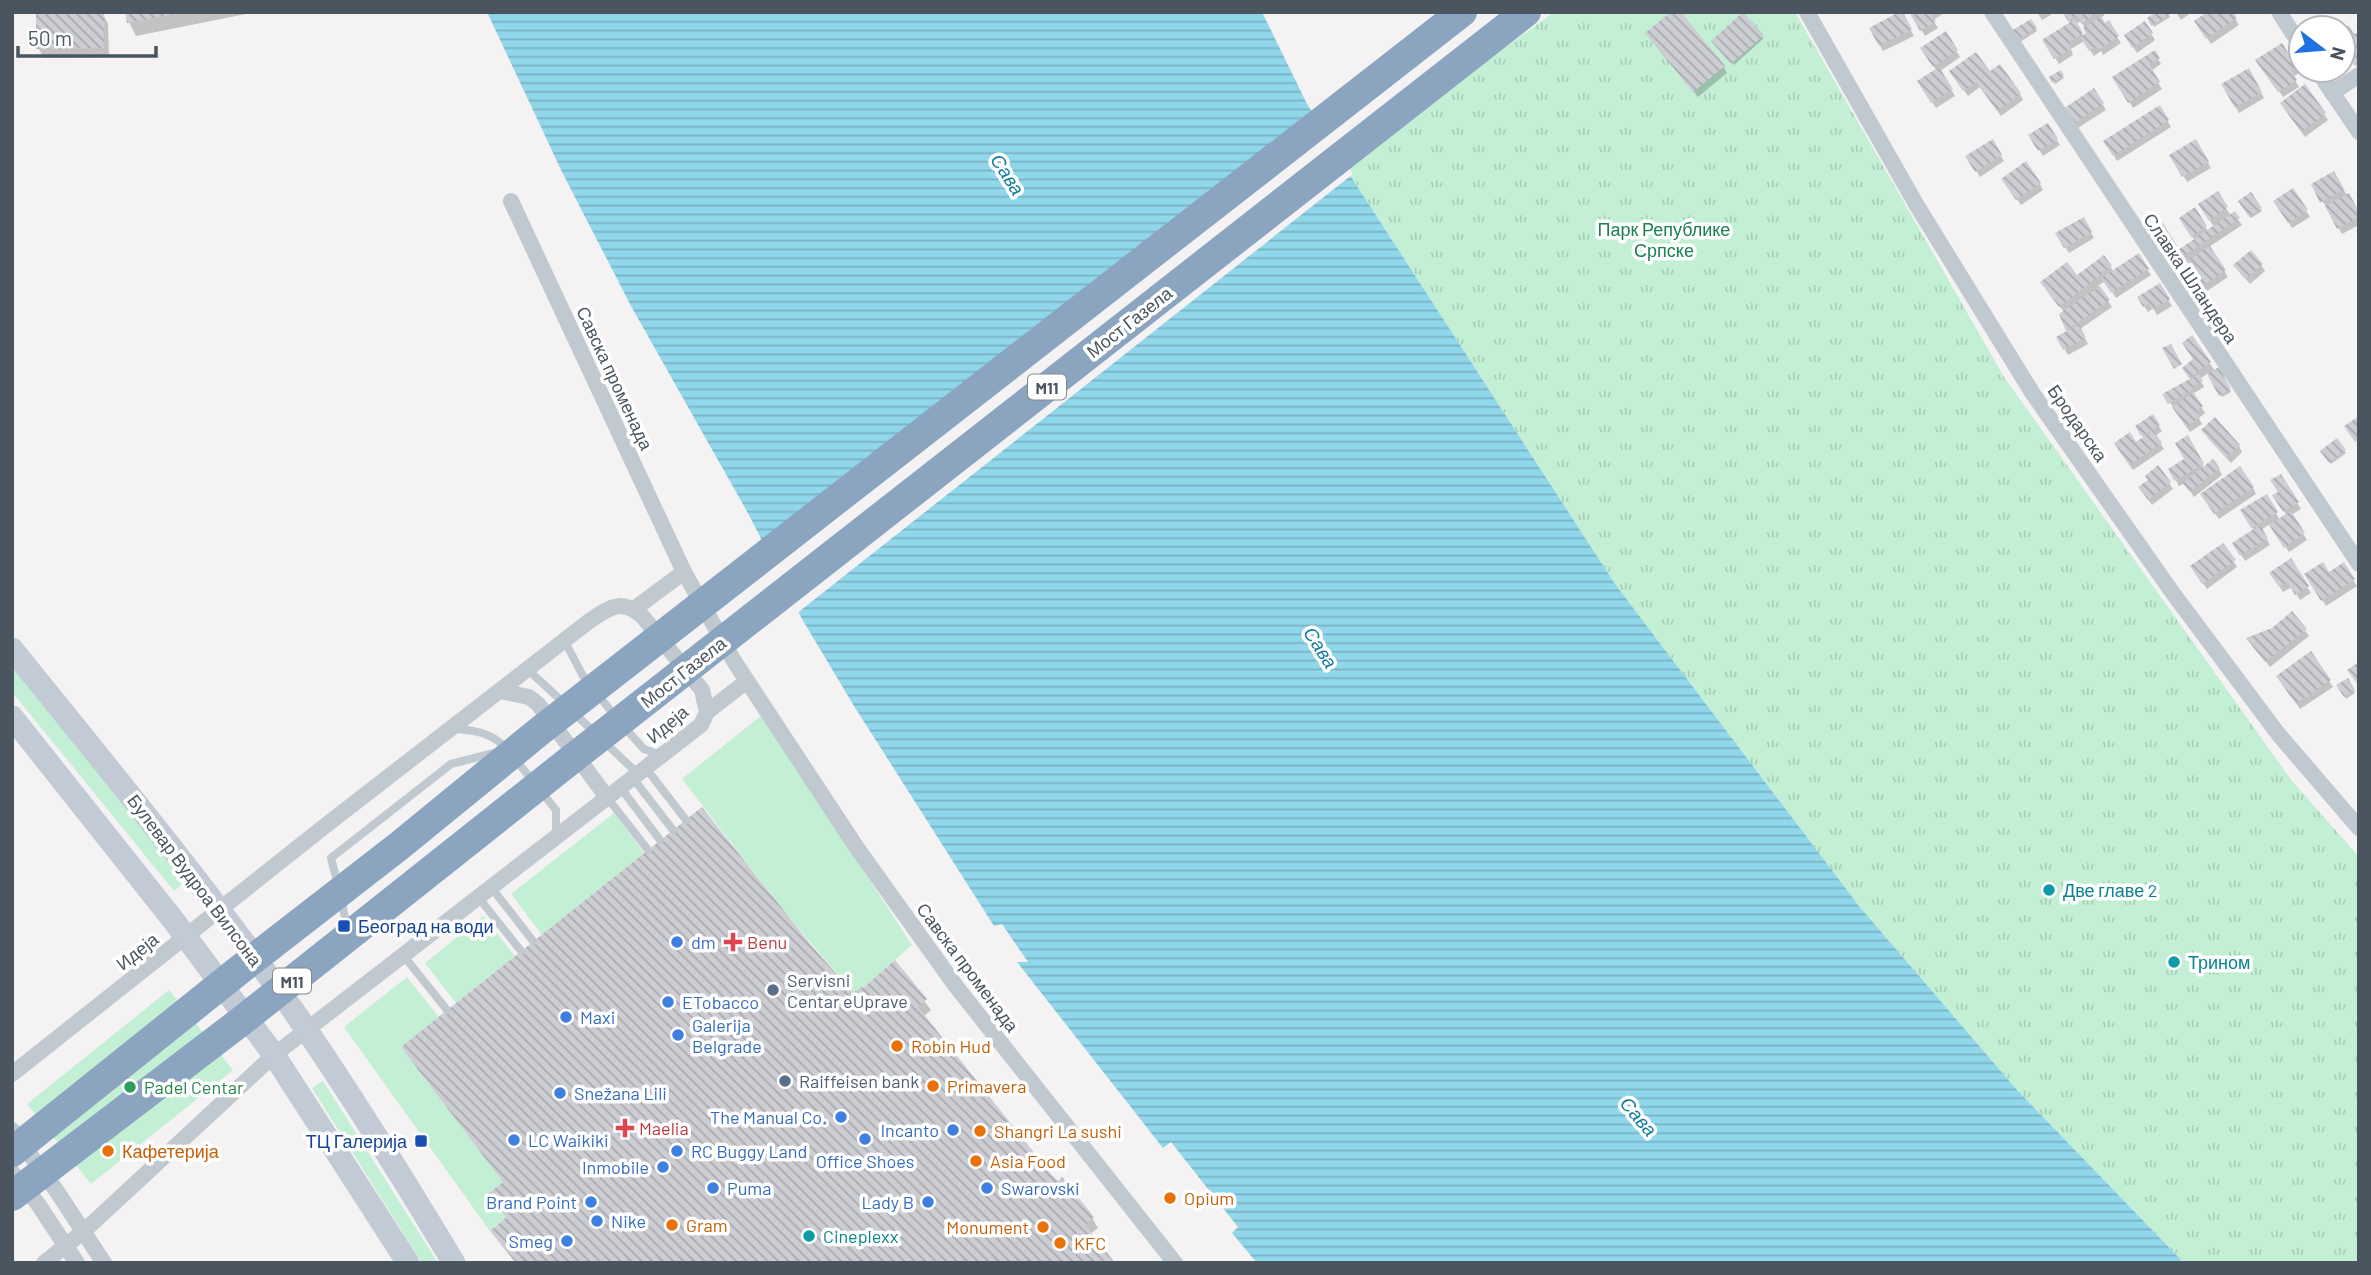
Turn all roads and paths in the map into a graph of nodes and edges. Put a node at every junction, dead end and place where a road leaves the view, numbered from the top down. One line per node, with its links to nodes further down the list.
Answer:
1 (1462, 12): 46 (highway, M11)
2 (1526, 12): 48 (highway, Мост Газела / M11)
3 (1807, 12): 27 (street, Бродарска)
4 (1992, 12): 10 (street, Славка Шландера)
5 (2359, 75): 7 (street)
6 (2326, 84): 7 (street)
7 (2332, 93): 8 (street)
8 (2359, 132)
9 (511, 201): 11 (street, Савска променада)
10 (2359, 564)
11 (684, 572): 12 (street); 16 (street, Савска променада)
12 (634, 609): 13 (street, Идеја); 18 (street, Идеја)
13 (564, 640): 15 (street, Идеја); 22 (lane)
14 (12, 649): 33 (main road, Булевар Вудроа Вилсона)
15 (527, 669): 17 (street, Идеја); 23 (lane)
16 (747, 681): 18 (street); 56 (street, Савска променада)
17 (500, 691): 20 (street, Идеја); 25 (street)
18 (707, 712): 22 (street, Идеја)
19 (12, 717): 34 (main road)
20 (451, 729): 21 (lane); 33 (street, Идеја)
21 (508, 749): 24 (lane); 35 (lane)
22 (661, 755): 23 (street, Идеја)
23 (634, 775): 25 (street, Идеја); 26 (lane); 28 (lane); 30 (lane)
24 (543, 793): 29 (lane); 35 (lane)
25 (606, 796): 29 (street, Идеја); 31 (lane)
26 (685, 820)
27 (2359, 828)
28 (673, 830)
29 (556, 835): 32 (street, Идеја)
30 (660, 840)
31 (648, 850)
32 (484, 892): 36 (lane); 37 (lane); 38 (street, Идеја)
33 (220, 909): 34 (street, Идеја); 39 (main road, Булевар Вудроа Вилсона)
34 (186, 937): 41 (main road); 44 (street, Идеја)
35 (361, 938): 39 (lane)
36 (533, 941)
37 (521, 951)
38 (403, 955): 40 (lane); 42 (street, Идеја)
39 (283, 997): 41 (lane); 42 (main road, Булевар Вудроа Вилсона)
40 (447, 1010)
41 (250, 1022): 43 (main road)
42 (306, 1030): 43 (street, Идеја); 55 (main road, Булевар Вудроа Вилсона)
43 (274, 1055): 49 (street, Идеја); 54 (main road)
44 (12, 1074)
45 (12, 1130): 49 (street)
46 (12, 1152)
47 (12, 1172): 50 (street)
48 (12, 1196)
49 (84, 1231): 50 (street, Идеја); 53 (street)
50 (65, 1245): 51 (street, Идеја); 52 (street)
51 (44, 1263)
52 (77, 1263)
53 (104, 1263)
54 (408, 1263)
55 (454, 1263)
56 (1175, 1263)

